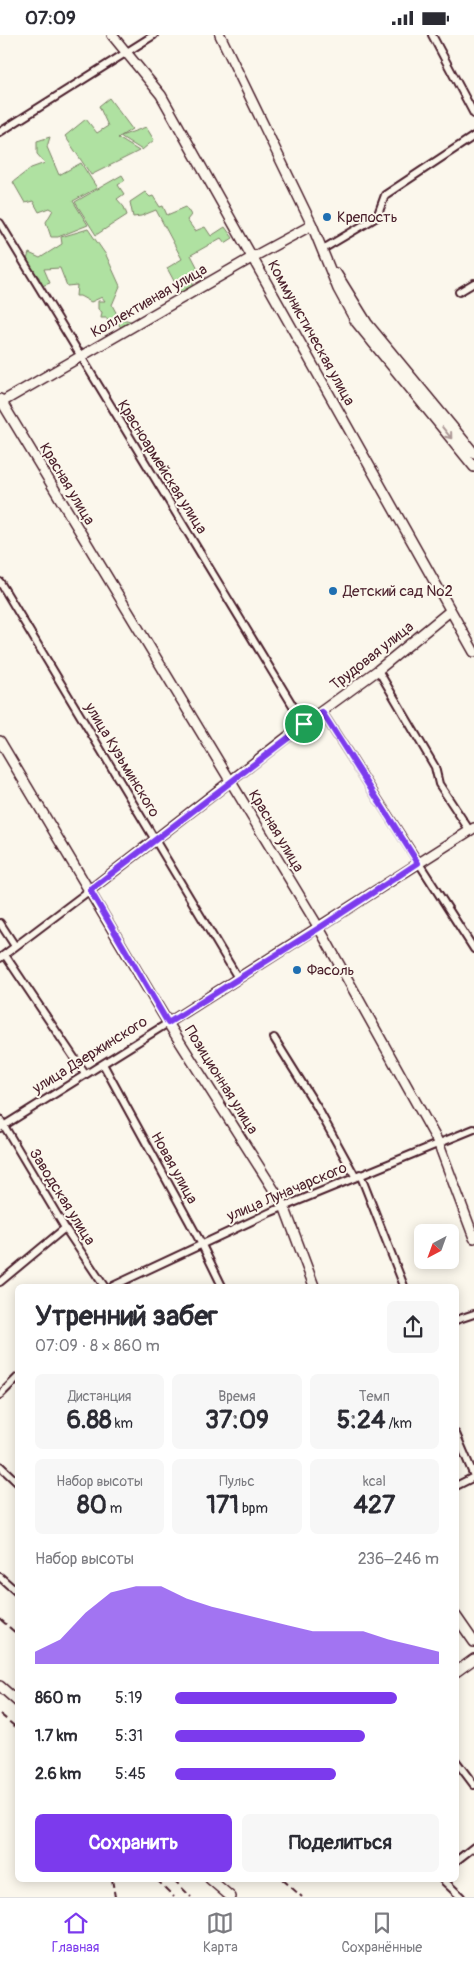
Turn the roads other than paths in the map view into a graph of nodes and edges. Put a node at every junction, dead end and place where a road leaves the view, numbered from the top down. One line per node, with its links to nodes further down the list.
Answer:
1 (112, 35): 5 (street, Коммунистическая улица)
2 (154, 35): 5 (street)
3 (220, 35): 10 (street)
4 (432, 35): 6 (street)
5 (126, 52): 7 (street); 12 (street, Коммунистическая улица)
6 (474, 114)
7 (0, 132)
8 (474, 136): 11 (street)
9 (0, 223): 15 (street, Красноармейская улица)
10 (312, 225): 11 (street); 12 (street, Коллективная улица)
11 (323, 249): 17 (street); 18 (street, one-way to 18)
12 (253, 257): 15 (street, Коллективная улица); 20 (street, Коммунистическая улица)
13 (474, 283): 14 (street)
14 (459, 292)
15 (80, 357): 16 (street, Коллективная улица); 24 (street, Красноармейская улица)
16 (1, 401): 26 (street, Красная улица)
17 (474, 453)
18 (474, 467)
19 (0, 582): 28 (street, улица Кузьминского)
20 (450, 611): 21 (street, Коммунистическая улица); 22 (street, Трудовая улица)
21 (474, 652)
22 (378, 670): 23 (street, Трудовая улица); 27 (street)
23 (322, 712): 24 (street, Трудовая улица); 29 (street)
24 (304, 724): 26 (street, Трудовая улица)
25 (0, 741): 30 (street, Позиционная улица)
26 (230, 782): 28 (street, Трудовая улица); 32 (street, Красная улица)
27 (472, 829): 29 (street, улица Дзержинского)
28 (156, 839): 30 (street, Трудовая улица); 36 (street, улица Кузьминского)
29 (418, 863): 32 (street, улица Дзержинского); 34 (street)
30 (90, 890): 33 (street, Трудовая улица); 37 (street, Позиционная улица)
31 (0, 923): 33 (street)
32 (319, 928): 36 (street, улица Дзержинского); 43 (street, Красная улица)
33 (14, 946): 35 (street, Трудовая улица)
34 (474, 949)
35 (2, 956): 40 (street)
36 (238, 978): 37 (street, улица Дзержинского)
37 (168, 1023): 39 (street, улица Дзержинского); 45 (street, Позиционная улица)
38 (274, 1038): 44 (street)
39 (103, 1064): 40 (street, улица Дзержинского); 48 (street, Новая улица)
40 (85, 1075): 41 (street, улица Дзержинского)
41 (1, 1124): 46 (street, Заводская улица)
42 (474, 1129): 43 (street, улица Луначарского)
43 (438, 1142): 44 (street, улица Луначарского); 47 (street, Красная улица)
44 (358, 1175): 45 (street, улица Луначарского); 54 (street)
45 (284, 1206): 48 (street, улица Луначарского); 53 (street, Позиционная улица)
46 (65, 1228): 49 (street); 50 (street, Заводская улица)
47 (474, 1238)
48 (201, 1243): 51 (street, улица Луначарского); 52 (street, Новая улица)
49 (0, 1283)
50 (103, 1284)
51 (117, 1284)
52 (221, 1284)
53 (313, 1284)
54 (403, 1284)
55 (474, 1314): 56 (street)
56 (459, 1319)
57 (15, 1380): 58 (street)
58 (0, 1395)
59 (459, 1441): 61 (street)
60 (0, 1466): 62 (street)
61 (474, 1477): 63 (street)
62 (15, 1480)
63 (459, 1485)
64 (0, 1577): 65 (street)
65 (15, 1590)
66 (459, 1620): 67 (street)
67 (474, 1642)
68 (474, 1659): 69 (street)
69 (459, 1670)
70 (0, 1686): 71 (street)
71 (15, 1699)
72 (459, 1765): 73 (street)
73 (474, 1785)
74 (474, 1847): 75 (street)
75 (459, 1859)
76 (214, 1882): 78 (street)
77 (445, 1882): 79 (street)
78 (231, 1897)
79 (461, 1897)

